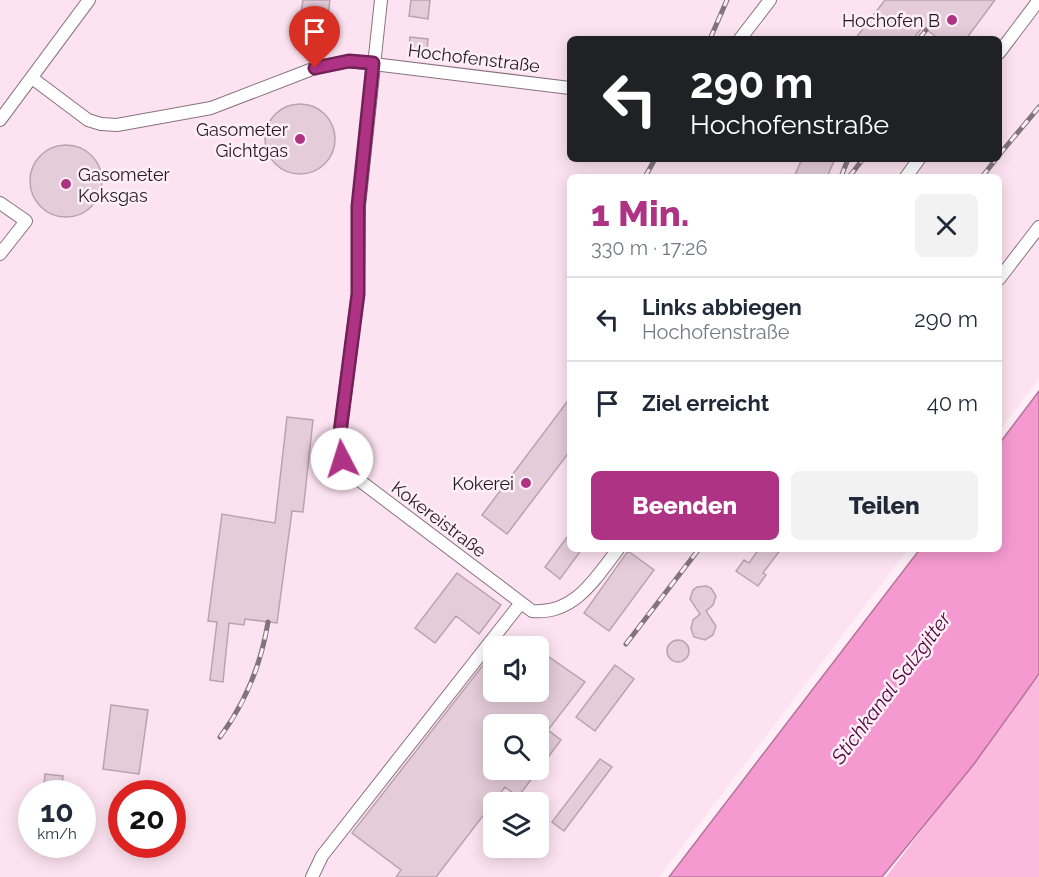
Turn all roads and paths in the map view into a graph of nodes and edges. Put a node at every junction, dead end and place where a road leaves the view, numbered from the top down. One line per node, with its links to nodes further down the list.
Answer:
1 (89, 0): 8 (lane)
2 (381, 0): 7 (lane)
3 (770, 0): 5 (lane)
4 (1039, 0): 6 (lane)
5 (742, 36)
6 (1002, 49)
7 (373, 63): 8 (lane, Hochofenstraße); 9 (lane, Hochofenstraße); 16 (lane, Kokereistraße)
8 (32, 78): 10 (lane)
9 (567, 88)
10 (0, 120)
11 (2, 207): 13 (lane)
12 (1039, 226): 14 (lane)
13 (0, 254)
14 (1002, 275)
15 (616, 552): 16 (lane, Kokereistraße)
16 (520, 604): 17 (lane)
17 (312, 877)

